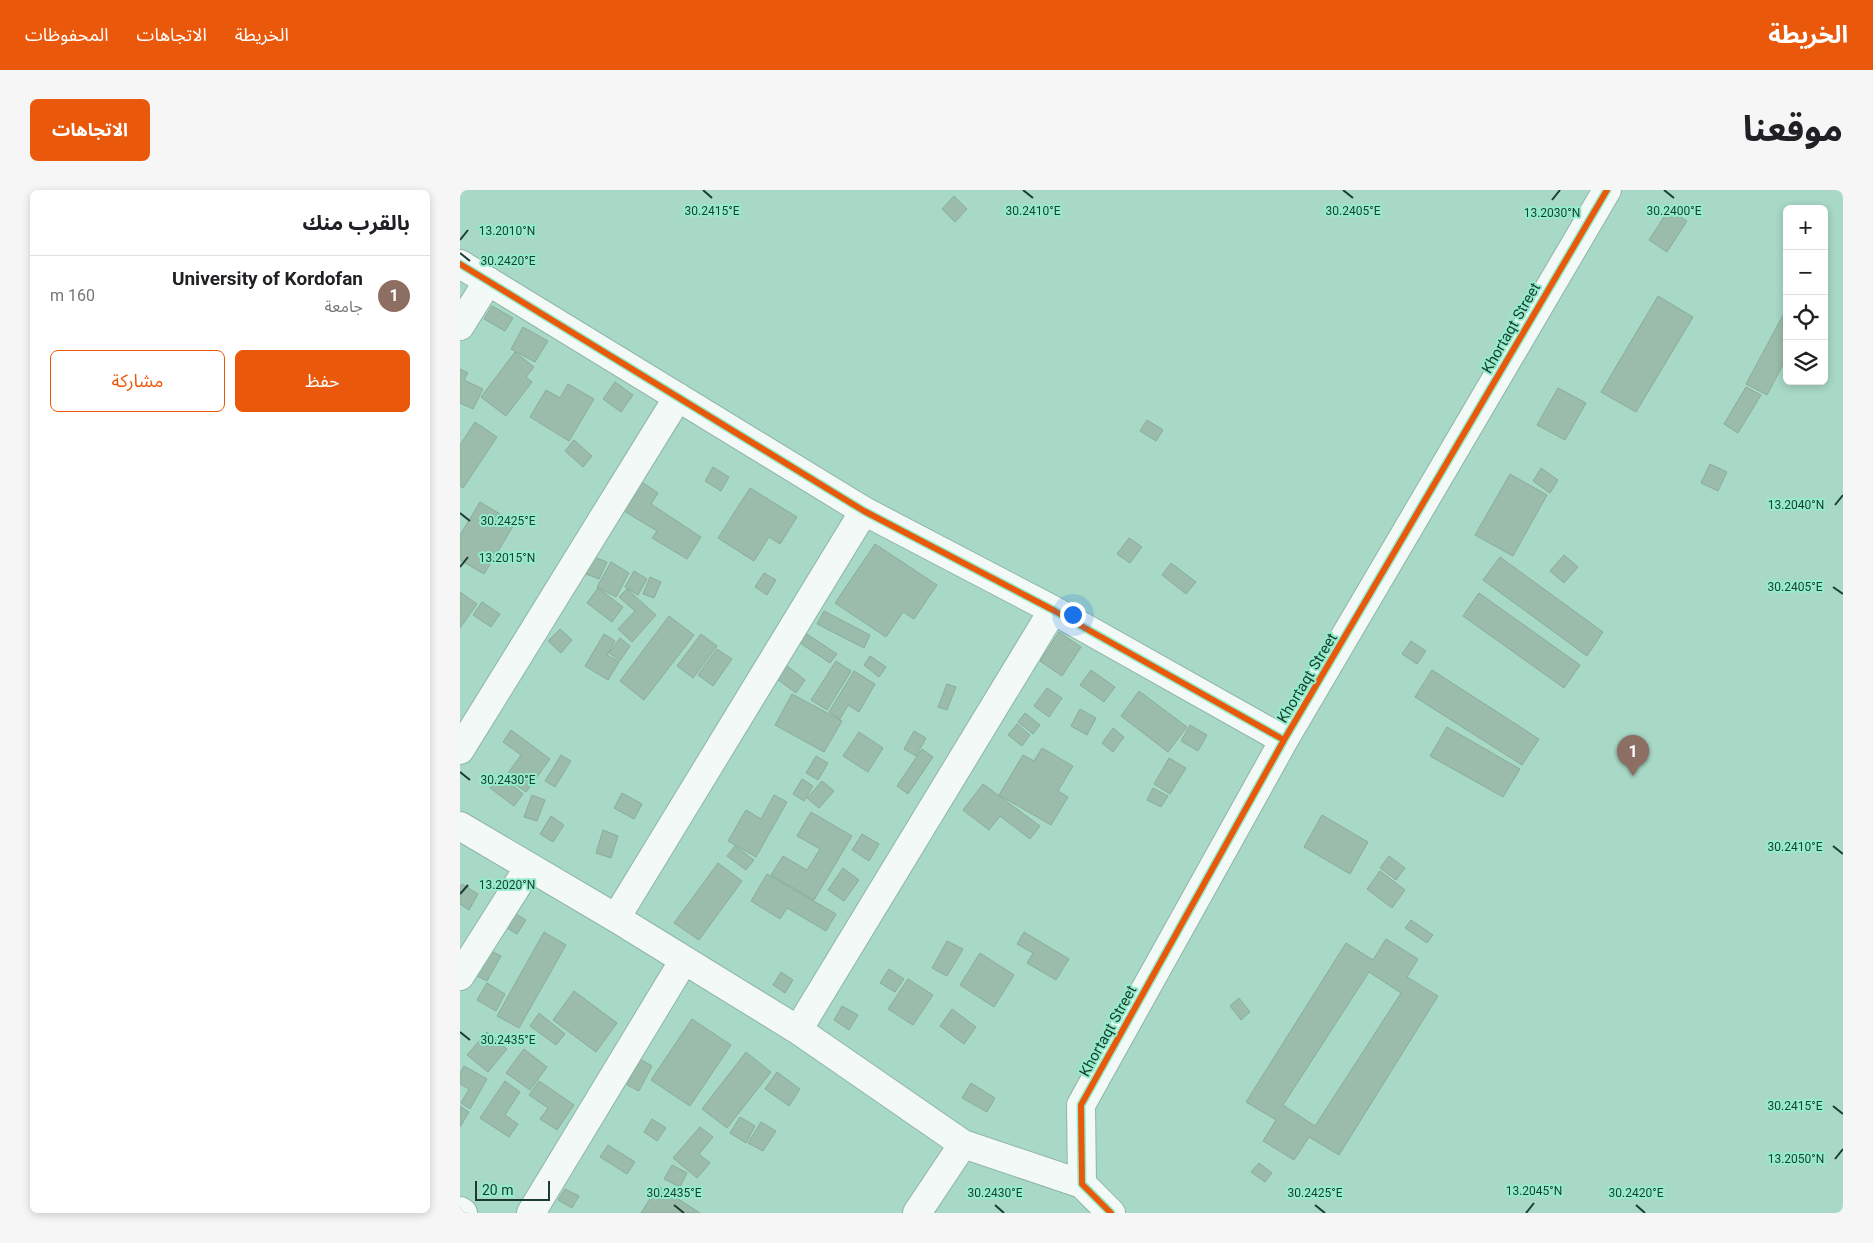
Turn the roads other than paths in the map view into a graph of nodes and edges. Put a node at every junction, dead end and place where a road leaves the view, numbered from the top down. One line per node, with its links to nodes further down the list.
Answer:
1 (1607, 190): 8 (street, Khortaqt Street)
2 (460, 264): 3 (street)
3 (488, 281): 4 (street); 5 (street)
4 (460, 326)
5 (678, 397): 6 (street); 9 (street)
6 (864, 511): 7 (street); 12 (street)
7 (1052, 610): 8 (street); 15 (street)
8 (1284, 740): 17 (street, Khortaqt Street)
9 (460, 750)
10 (460, 826): 11 (street)
11 (529, 866): 12 (street); 14 (street)
12 (616, 918): 13 (street)
13 (684, 960): 15 (street); 20 (street)
14 (460, 976)
15 (798, 1030): 16 (street)
16 (963, 1144): 17 (street); 21 (street)
17 (1082, 1184): 22 (street)
18 (460, 1211): 19 (street)
19 (463, 1213)
20 (531, 1213)
21 (916, 1213)
22 (1111, 1213)

